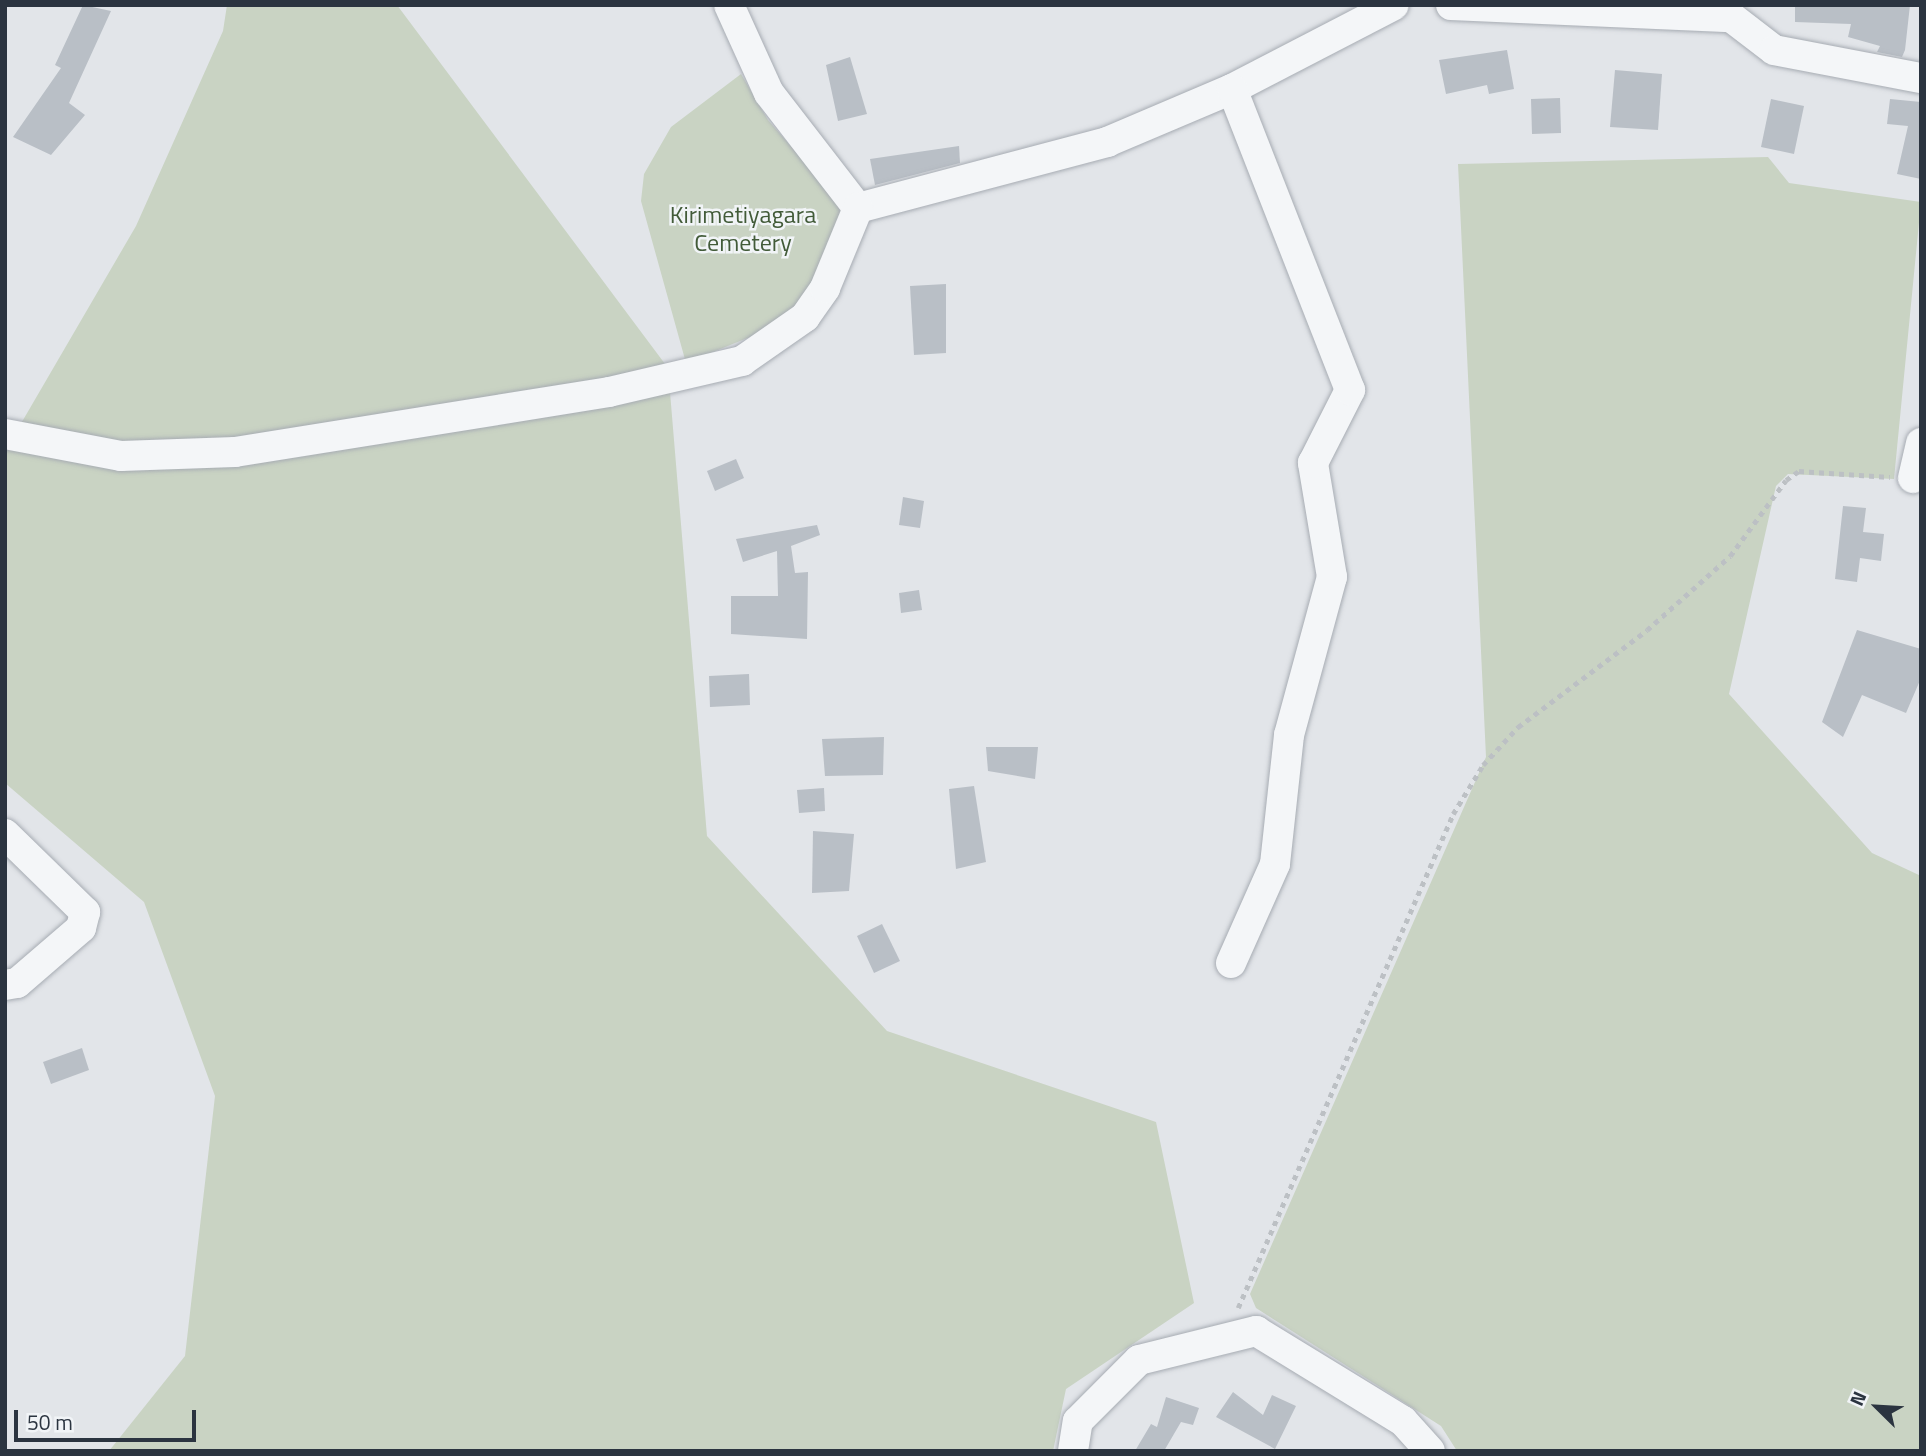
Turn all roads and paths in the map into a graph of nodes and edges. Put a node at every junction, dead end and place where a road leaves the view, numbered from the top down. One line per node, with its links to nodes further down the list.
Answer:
1 (729, 5): 6 (street)
2 (1394, 5): 5 (street)
3 (1451, 5): 4 (street)
4 (1921, 78)
5 (1232, 89): 6 (street); 11 (street)
6 (858, 208): 7 (street)
7 (5, 434)
8 (1921, 443): 9 (street)
9 (1913, 478): 13 (path)
10 (5, 834): 12 (street)
11 (1231, 963)
12 (5, 985)
13 (1222, 1344): 14 (street); 15 (street)
14 (1073, 1451)
15 (1430, 1451)

